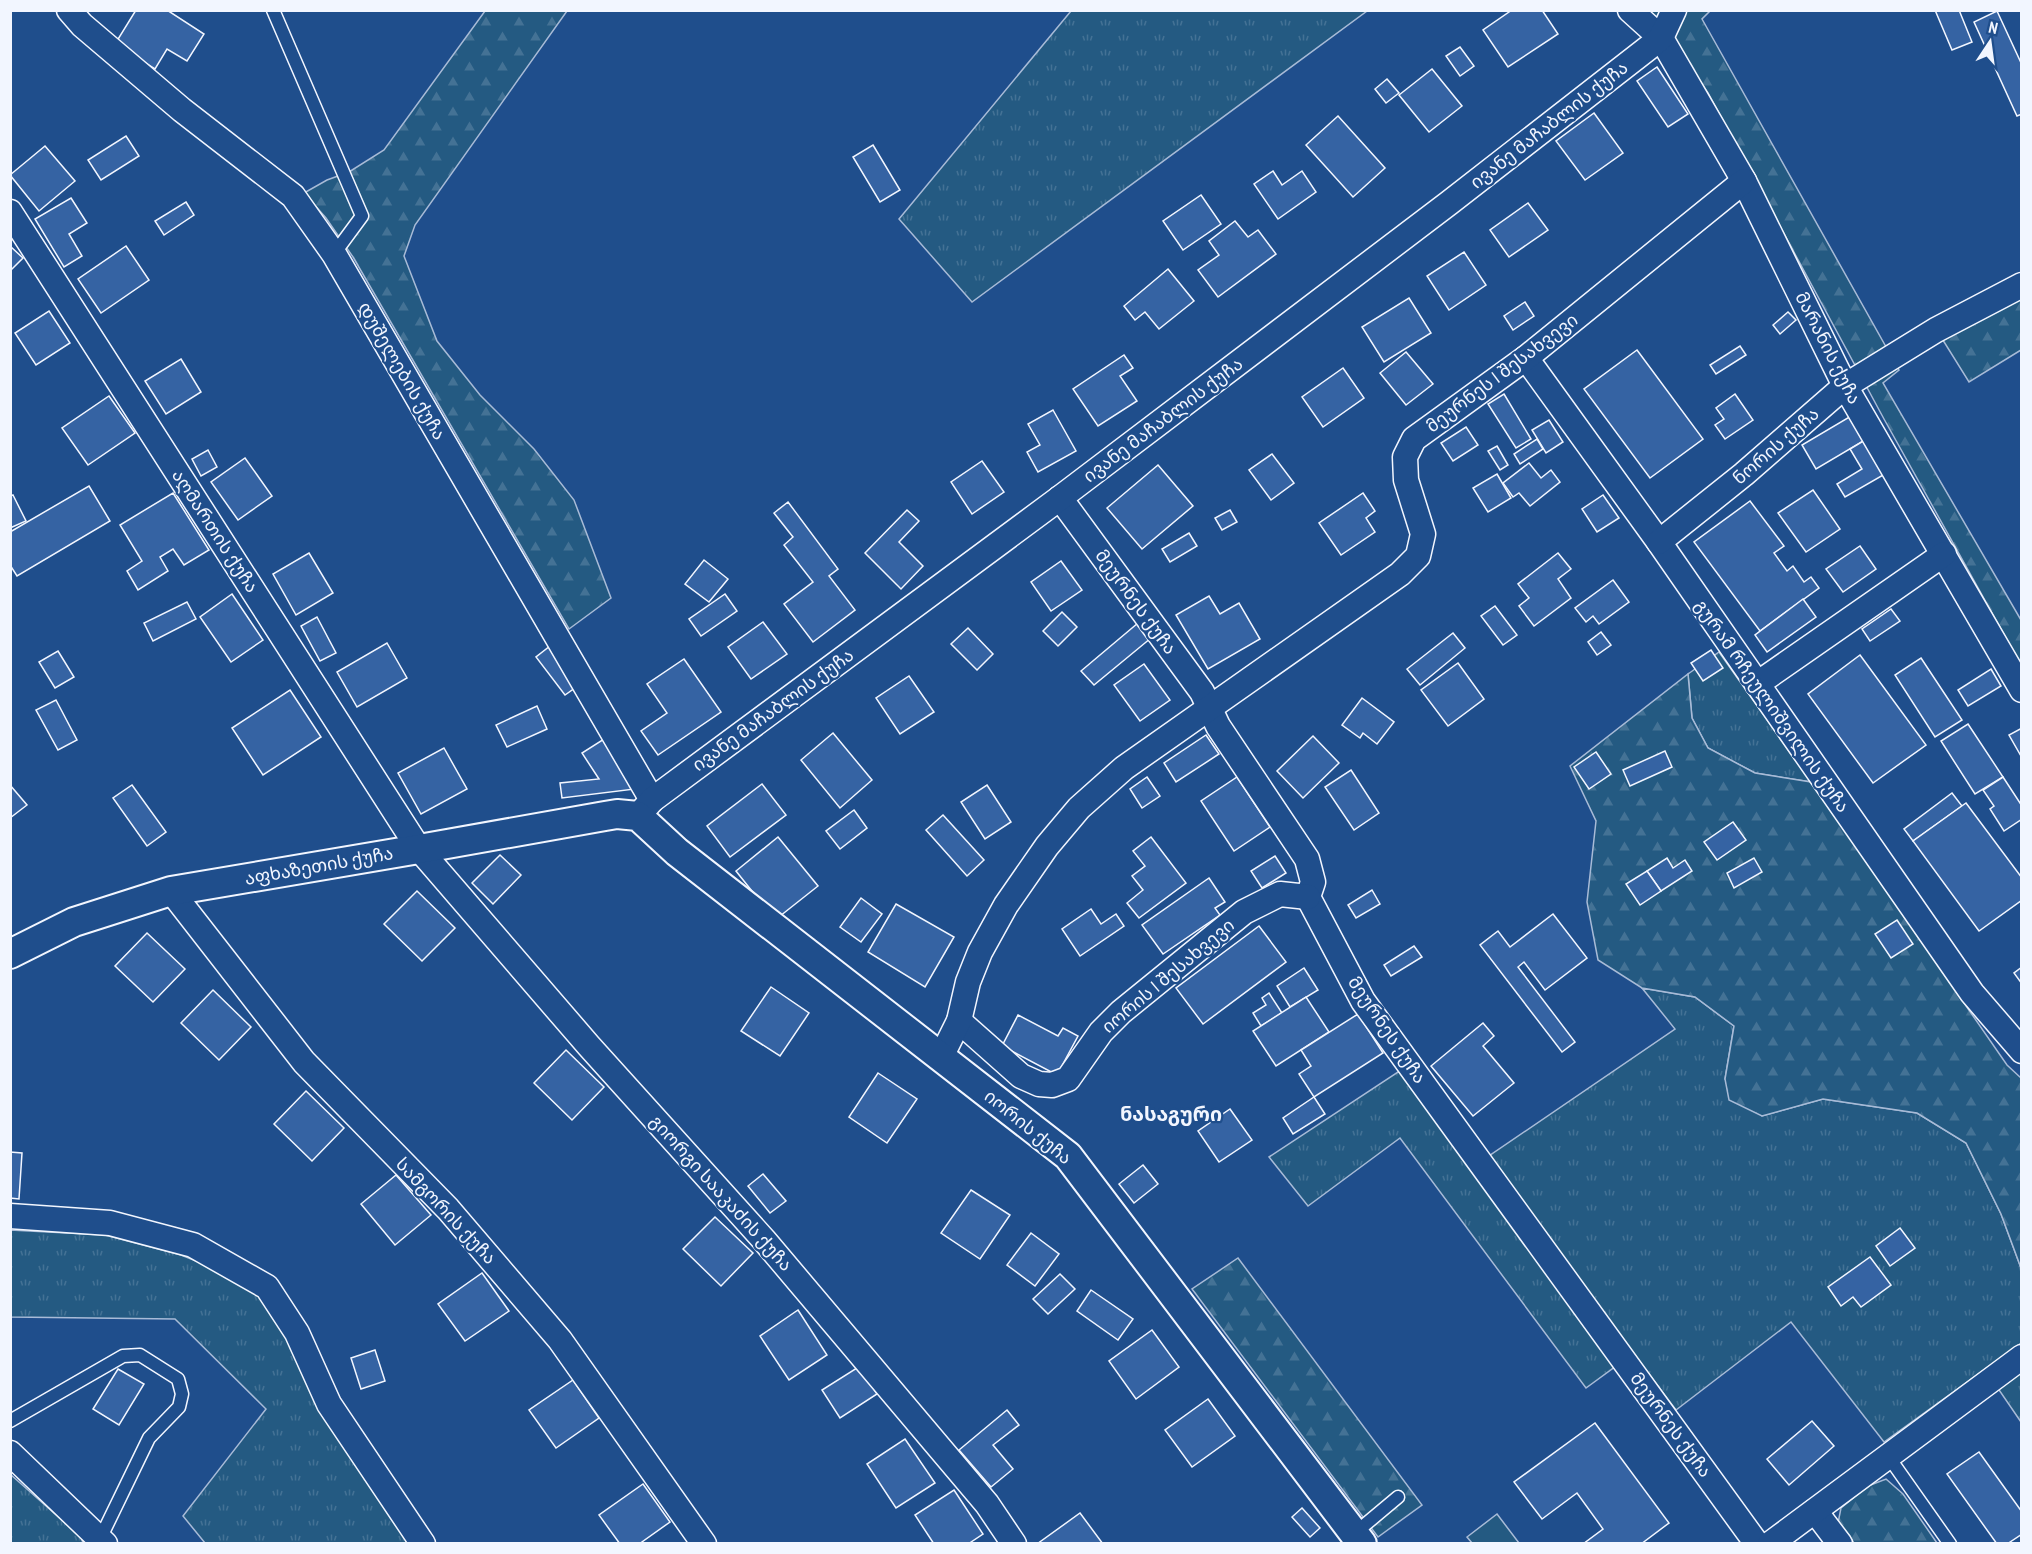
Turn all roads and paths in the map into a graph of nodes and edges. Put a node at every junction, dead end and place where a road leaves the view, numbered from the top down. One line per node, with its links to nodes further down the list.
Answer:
1 (69, 10): 8 (street, დუშელების ქუჩა)
2 (273, 10): 8 (lane)
3 (1630, 10): 5 (street, მარანის ქუჩა)
4 (1674, 10): 5 (street, ივანე მაჩაბლის ქუჩა)
5 (1661, 38): 6 (street, მარანის ქუჩა); 12 (street, ივანე მაჩაბლის ქუჩა)
6 (1744, 181): 10 (street, მეურნეს I შესახვევი); 11 (street, მარანის ქუჩა)
7 (10, 212): 19 (street, აღმართის ქუჩა)
8 (334, 254): 18 (street, დუშელების ქუჩა)
9 (2022, 285): 11 (street, ნორის ქუჩა)
10 (1526, 358): 13 (street, გურამ რჩეულიშვილის ქუჩა); 17 (street, მეურნეს I შესახვევი)
11 (1845, 386): 13 (street, ნორის ქუჩა); 14 (street, მარანის ქუჩა)
12 (1060, 498): 17 (street, მეურნეს ქუჩა); 18 (street, ივანე მაჩაბლის ქუჩა)
13 (1659, 542): 15 (street, გურამ რჩეულიშვილის ქუჩა)
14 (1944, 554): 15 (street); 16 (street, მარანის ქუჩა)
15 (1757, 684): 24 (street, გურამ რჩეულიშვილის ქუჩა)
16 (2022, 690)
17 (1210, 706): 21 (street, მეურნეს ქუჩა); 23 (street, მეურნეს I შესახვევი)
18 (645, 808): 19 (street, აფხაზეთის ქუჩა); 25 (street, იორის ქუჩა)
19 (419, 849): 20 (street, აფხაზეთის ქუჩა); 37 (street, გიორგი სააკაძის ქუჩა)
20 (171, 891): 22 (street, აფხაზეთის ქუჩა); 36 (street, სამგორის ქუჩა)
21 (1308, 897): 23 (street, იორის I შესახვევი); 38 (street, მეურნეს ქუჩა)
22 (10, 954)
23 (959, 1021): 25 (street, მეურნეს I შესახვევი)
24 (2022, 1051)
25 (940, 1057): 33 (street, იორის ქუჩა)
26 (10, 1216): 35 (street)
27 (2022, 1357): 30 (street)
28 (10, 1421): 34 (lane)
29 (10, 1453): 34 (street)
30 (1888, 1456): 32 (street); 41 (lane)
31 (1398, 1497): 33 (lane)
32 (1815, 1511): 39 (street); 40 (street)
33 (1359, 1538)
34 (103, 1541)
35 (423, 1544)
36 (704, 1544)
37 (1014, 1544)
38 (1757, 1544)
39 (1770, 1544)
40 (1840, 1544)
41 (1950, 1544)

